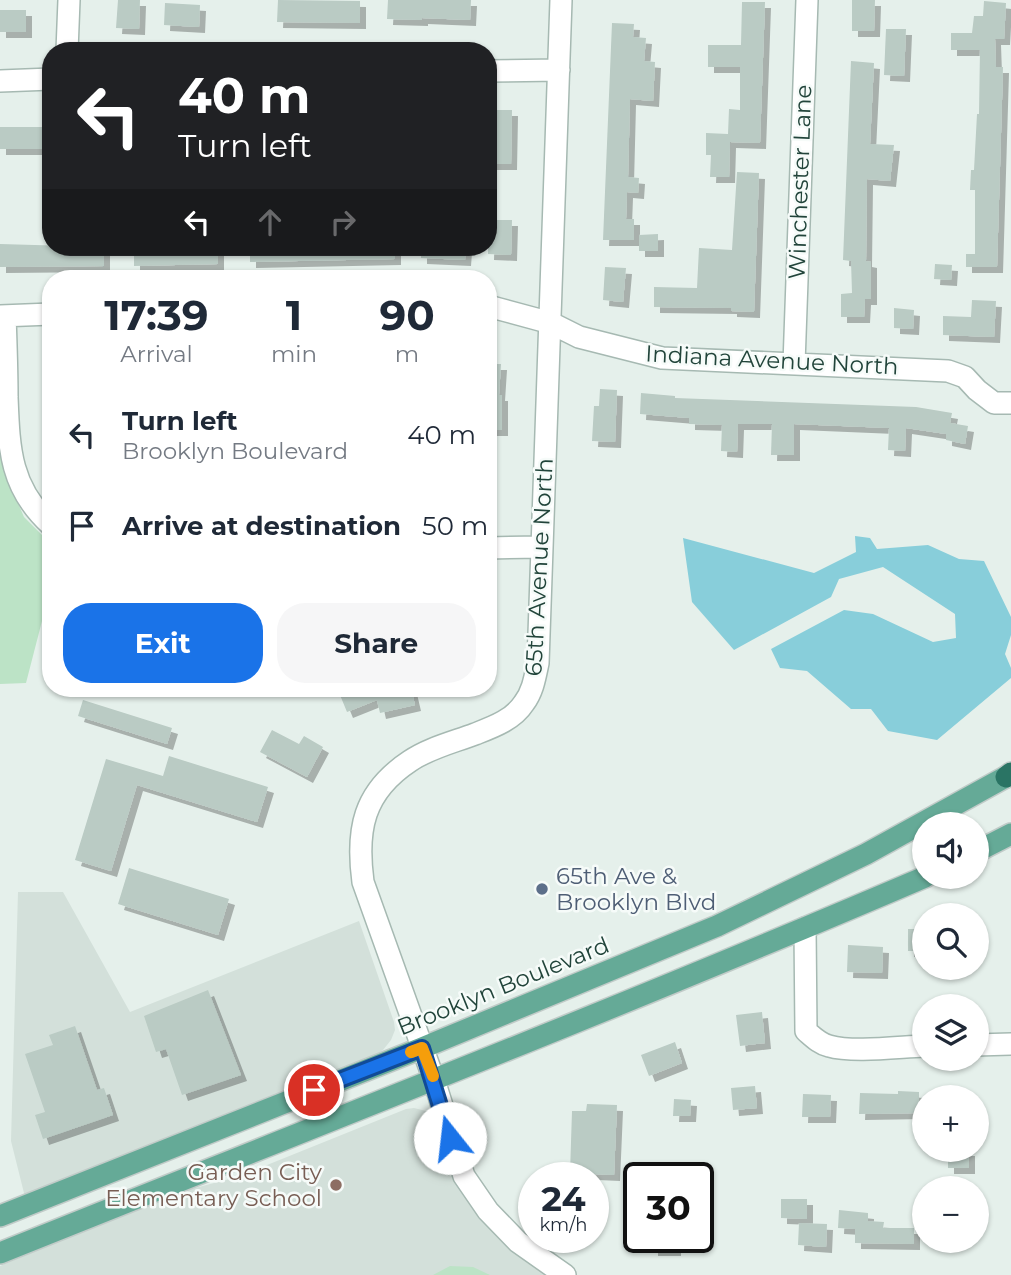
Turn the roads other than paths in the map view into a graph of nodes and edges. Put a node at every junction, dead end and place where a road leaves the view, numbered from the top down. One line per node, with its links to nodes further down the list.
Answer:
1 (69, 0): 4 (street)
2 (561, 0): 5 (street, 65th Avenue North)
3 (807, 0): 13 (street, Winchester Lane)
4 (67, 42)
5 (559, 70): 6 (street); 12 (street, 65th Avenue North)
6 (497, 71)
7 (42, 79): 8 (street)
8 (0, 81)
9 (497, 308): 12 (street, Indiana Avenue North)
10 (42, 314): 11 (street)
11 (3, 316): 15 (street)
12 (551, 323): 13 (street, Indiana Avenue North); 16 (street, 65th Avenue North)
13 (794, 364): 14 (street, Indiana Avenue North)
14 (1011, 403)
15 (42, 517)
16 (541, 547): 17 (street); 26 (street, 65th Avenue North)
17 (497, 548)
18 (1009, 775): 26 (main road, Brooklyn Boulevard)
19 (1011, 834): 20 (main road)
20 (989, 845)
21 (912, 883): 22 (main road)
22 (805, 929): 25 (street); 27 (main road)
23 (1011, 1044): 24 (street)
24 (989, 1045)
25 (912, 1046)
26 (422, 1048): 27 (street, 65th Avenue North); 28 (main road, Brooklyn Boulevard)
27 (434, 1080): 29 (main road); 30 (street, 65th Avenue North)
28 (0, 1216)
29 (0, 1253)
30 (565, 1275)

